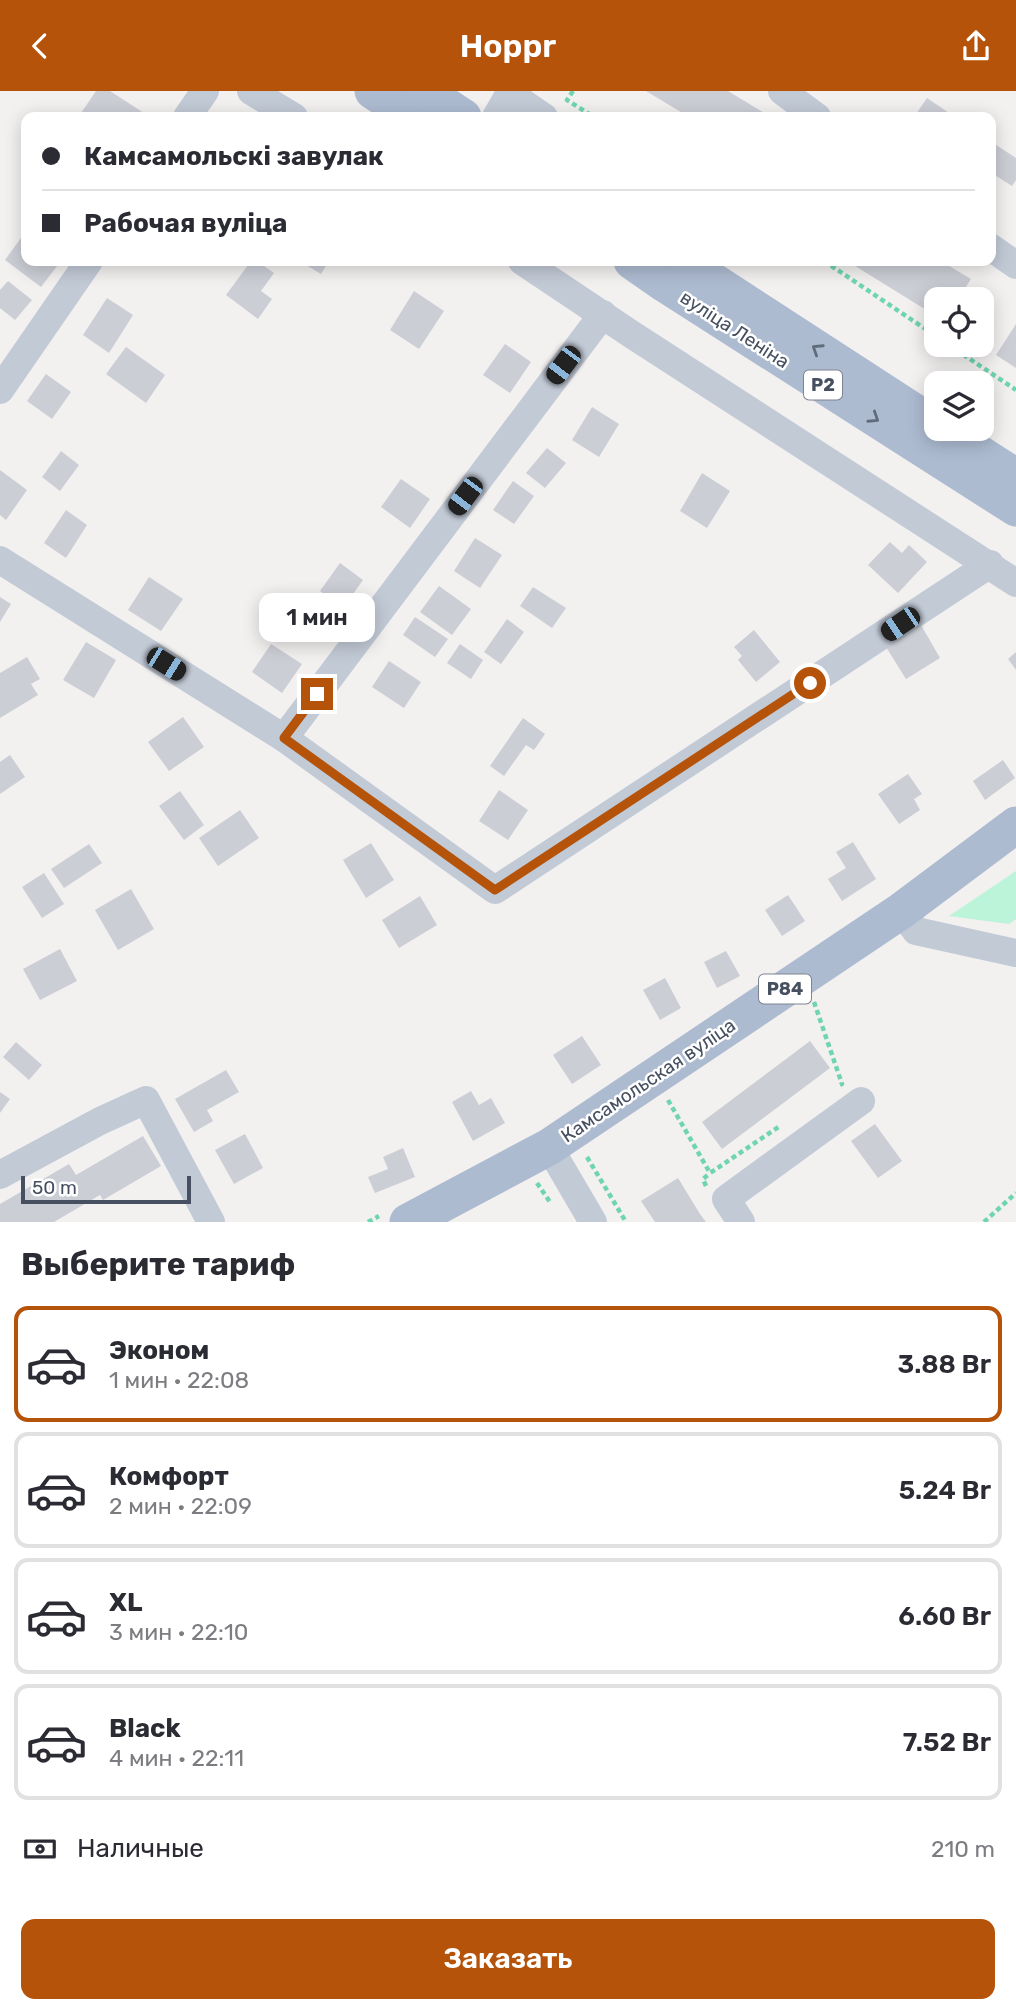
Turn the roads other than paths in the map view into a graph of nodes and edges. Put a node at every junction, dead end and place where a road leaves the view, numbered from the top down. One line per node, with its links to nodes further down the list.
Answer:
1 (205, 91): 7 (street)
2 (251, 91): 8 (street)
3 (373, 91): 9 (main road)
4 (423, 91): 10 (main road)
5 (782, 91): 12 (street)
6 (506, 101): 11 (street)
7 (190, 112)
8 (286, 112)
9 (405, 112)
10 (455, 112)
11 (532, 112)
12 (810, 112)
13 (996, 251): 14 (street)
14 (1016, 265)
15 (86, 266): 20 (street)
16 (530, 266): 19 (street)
17 (640, 266): 24 (main road, вуліца Леніна / Р2, one-way to 24)
18 (690, 266): 21 (main road, вуліца Леніна / Р2, one-way to 18)
19 (603, 314): 26 (street); 28 (street)
20 (0, 390)
21 (924, 418)
22 (960, 441): 23 (main road)
23 (1016, 477)
24 (1016, 508)
25 (0, 560): 28 (street)
26 (990, 564): 27 (street); 28 (street)
27 (1016, 583)
28 (284, 738)
29 (1016, 825): 30 (main road, Камсамольская вуліца / Р84)
30 (901, 911): 31 (street); 33 (main road, Камсамольская вуліца / Р84)
31 (1016, 953)
32 (861, 1101): 38 (street)
33 (567, 1150): 36 (main road, Камсамольская вуліца / Р84); 37 (street)
34 (0, 1175): 35 (street)
35 (211, 1222)
36 (408, 1222)
37 (593, 1222)
38 (741, 1222)

